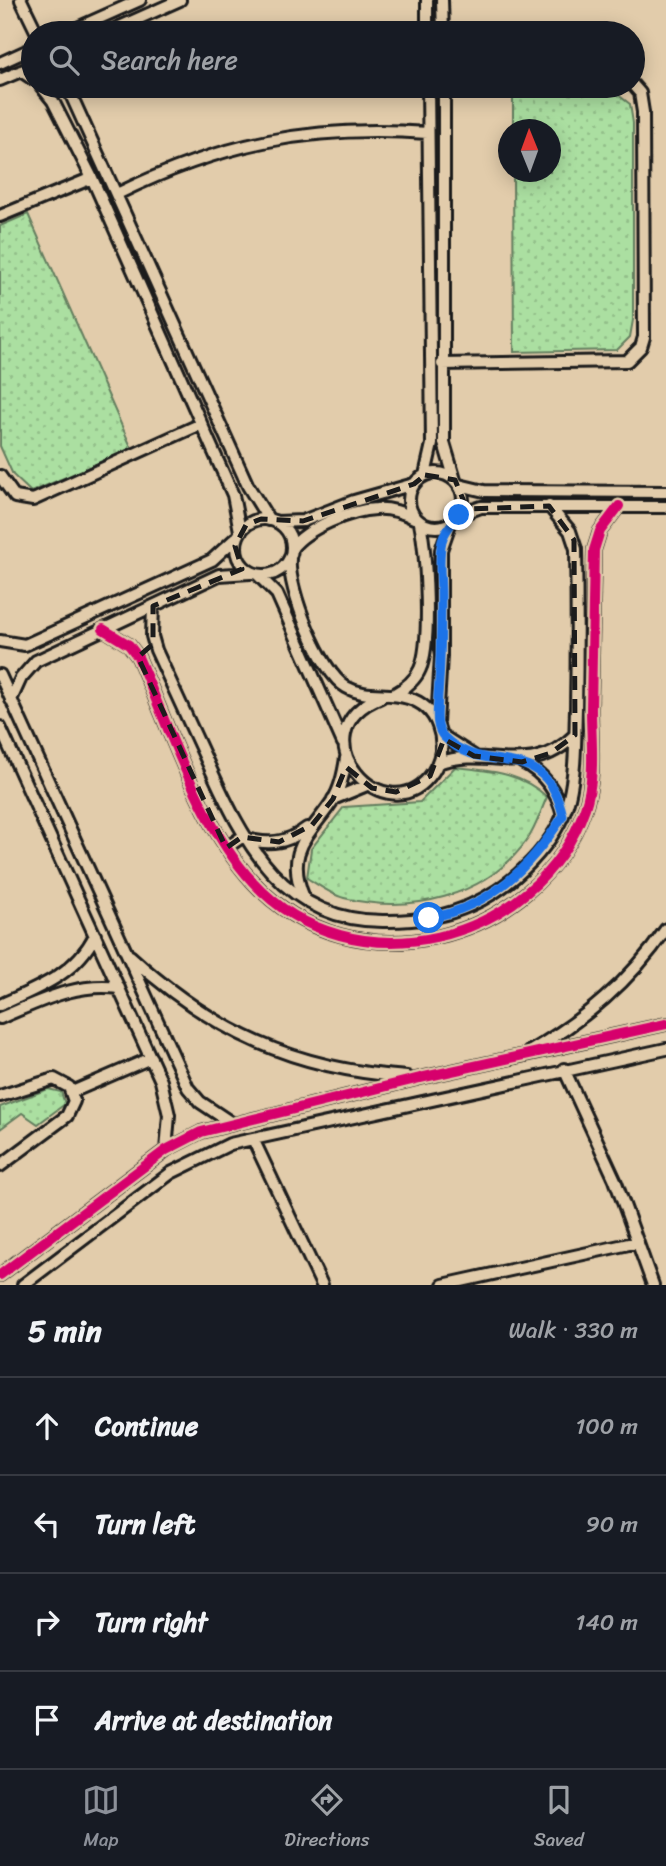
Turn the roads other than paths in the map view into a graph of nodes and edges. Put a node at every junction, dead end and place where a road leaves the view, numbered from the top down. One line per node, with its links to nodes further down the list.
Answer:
1 (21, 0): 7 (street)
2 (140, 0): 6 (street)
3 (180, 0): 9 (street)
4 (427, 0): 10 (street)
5 (442, 0): 11 (street)
6 (123, 4): 8 (street)
7 (31, 21)
8 (90, 21)
9 (133, 21)
10 (427, 21)
11 (443, 21)
12 (21, 53): 13 (street)
13 (0, 63)
14 (21, 71): 15 (street)
15 (0, 80)
16 (51, 98): 22 (street)
17 (72, 98): 25 (street)
18 (428, 98): 21 (street)
19 (444, 98): 24 (street)
20 (641, 98): 29 (street)
21 (428, 133): 23 (street); 25 (street)
22 (92, 177): 26 (street); 28 (street)
23 (429, 177): 24 (street); 31 (street)
24 (442, 177): 29 (street)
25 (117, 194): 27 (street)
26 (0, 216)
27 (136, 238): 28 (street); 45 (street)
28 (122, 244): 30 (street)
29 (442, 363): 32 (street)
30 (201, 424): 33 (street); 47 (street)
31 (431, 448): 32 (street); 34 (street)
32 (444, 448): 35 (street)
33 (0, 475)
34 (425, 475): 35 (street); 36 (street)
35 (457, 482): 37 (street); 43 (street)
36 (414, 484): 44 (street); 45 (street)
37 (484, 491): 38 (street); 42 (street)
38 (666, 492)
39 (549, 506): 40 (street); 42 (street); 48 (street)
40 (619, 506): 41 (street); 49 (street)
41 (666, 506)
42 (484, 507): 43 (street)
43 (459, 515): 46 (street)
44 (417, 520): 46 (street); 50 (street); 62 (street)
45 (273, 521): 47 (street); 50 (street)
46 (450, 524): 64 (street)
47 (238, 534): 51 (street); 55 (street)
48 (576, 549): 49 (street); 60 (street)
49 (594, 550): 61 (street)
50 (291, 553): 51 (street); 62 (street)
51 (254, 574): 52 (street); 68 (street)
52 (153, 606): 53 (street); 56 (street)
53 (103, 629): 57 (street); 58 (street)
54 (0, 641): 55 (street)
55 (25, 645): 58 (street)
56 (156, 650): 57 (street); 76 (street)
57 (138, 657): 77 (street)
58 (36, 661): 63 (street)
59 (0, 675): 63 (street)
60 (576, 689): 61 (street); 67 (street)
61 (591, 690): 80 (street)
62 (387, 696): 64 (street); 68 (street)
63 (11, 700): 79 (street)
64 (437, 722): 66 (street)
65 (0, 727): 81 (street)
66 (441, 735): 69 (street); 71 (street)
67 (575, 735): 70 (street); 74 (street)
68 (345, 752): 72 (street); 73 (street)
69 (474, 756): 70 (street); 71 (street)
70 (522, 762): 74 (street)
71 (438, 763): 72 (street)
72 (367, 785): 73 (street)
73 (333, 799): 75 (street)
74 (563, 816): 78 (street)
75 (312, 825): 76 (street); 82 (street)
76 (242, 837): 77 (street); 82 (street)
77 (226, 848): 80 (street)
78 (540, 850): 80 (street); 82 (street)
79 (83, 861): 81 (street); 85 (street)
80 (557, 863)
81 (65, 869): 84 (street)
82 (304, 898)
83 (666, 929): 93 (street)
84 (95, 934): 86 (street); 87 (street)
85 (127, 953): 97 (street); 98 (street)
86 (52, 980): 88 (street); 89 (street)
87 (119, 988): 88 (street); 94 (street)
88 (57, 995): 90 (street)
89 (0, 1005)
90 (0, 1018)
91 (666, 1024): 93 (street)
92 (666, 1049): 96 (street)
93 (519, 1057): 95 (street)
94 (151, 1058): 99 (street); 101 (street)
95 (481, 1065): 98 (street); 100 (street)
96 (564, 1069): 100 (street); 109 (street)
97 (180, 1072): 99 (street); 103 (street)
98 (420, 1078): 103 (street)
99 (161, 1081): 105 (street)
100 (485, 1087): 104 (street)
101 (72, 1092): 102 (street); 106 (street)
102 (0, 1096)
103 (230, 1122): 105 (street)
104 (253, 1139): 108 (street); 112 (street)
105 (166, 1150): 107 (street)
106 (0, 1166)
107 (109, 1193): 108 (street); 110 (street)
108 (122, 1209): 111 (street)
109 (638, 1242): 113 (street); 114 (street)
110 (0, 1275)
111 (23, 1285)
112 (322, 1285)
113 (443, 1285)
114 (653, 1285)

